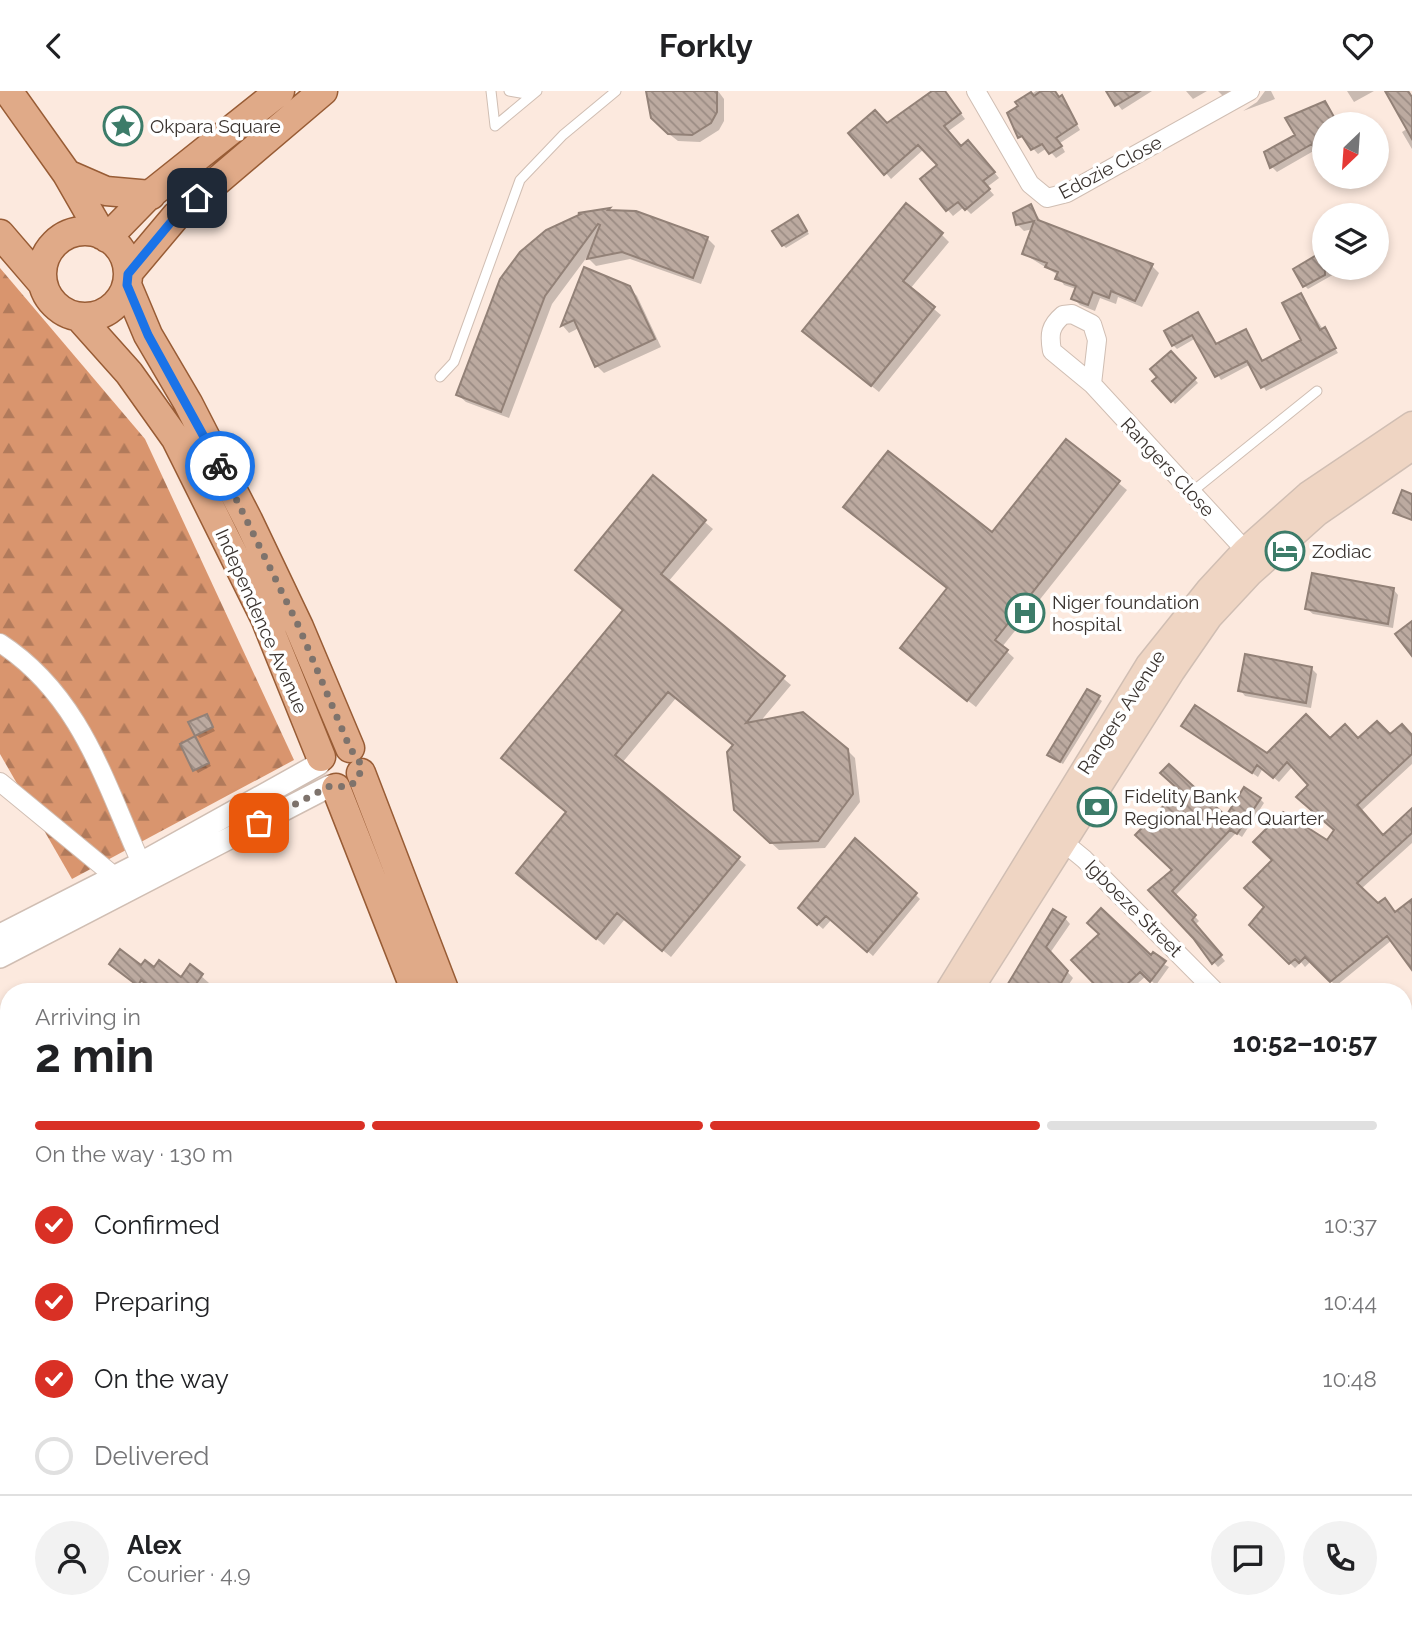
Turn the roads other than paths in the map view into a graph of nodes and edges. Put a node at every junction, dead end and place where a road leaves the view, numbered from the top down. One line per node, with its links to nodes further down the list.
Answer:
1 (8, 91): 10 (main road)
2 (280, 91): 11 (main road)
3 (323, 91): 14 (main road)
4 (491, 91): 9 (lane)
5 (509, 91): 9 (lane)
6 (616, 91): 17 (lane)
7 (976, 91): 8 (street, Edozie Close)
8 (1250, 91)
9 (534, 93)
10 (67, 174): 11 (main road); 13 (main road)
11 (151, 195): 13 (main road)
12 (0, 234): 15 (main road)
13 (105, 236): 14 (main road); 15 (main road)
14 (127, 279): 16 (main road); 25 (main road, Independence Avenue)
15 (43, 284): 16 (main road)
16 (79, 317): 26 (main road, Independence Avenue)
17 (440, 377)
18 (1092, 384): 22 (street, Rangers Close)
19 (1317, 391): 22 (lane)
20 (1412, 424): 23 (main road, Rangers Avenue)
21 (1412, 448): 28 (main road, Rangers Avenue)
22 (1193, 491): 23 (street, Rangers Close)
23 (1245, 550): 28 (main road, Rangers Avenue)
24 (0, 643): 29 (street)
25 (356, 761): 26 (main road); 26 (main road); 34 (main road, Independence Avenue)
26 (327, 774): 29 (street); 32 (street); 33 (main road, Independence Avenue)
27 (0, 782): 30 (street)
28 (1056, 836): 35 (main road, Rangers Avenue); 36 (main road, Rangers Avenue); 37 (street, Igboeze Street)
29 (141, 863): 30 (street)
30 (113, 875): 31 (street)
31 (0, 935)
32 (0, 957)
33 (412, 983)
34 (441, 983)
35 (953, 983)
36 (975, 983)
37 (1207, 983)

